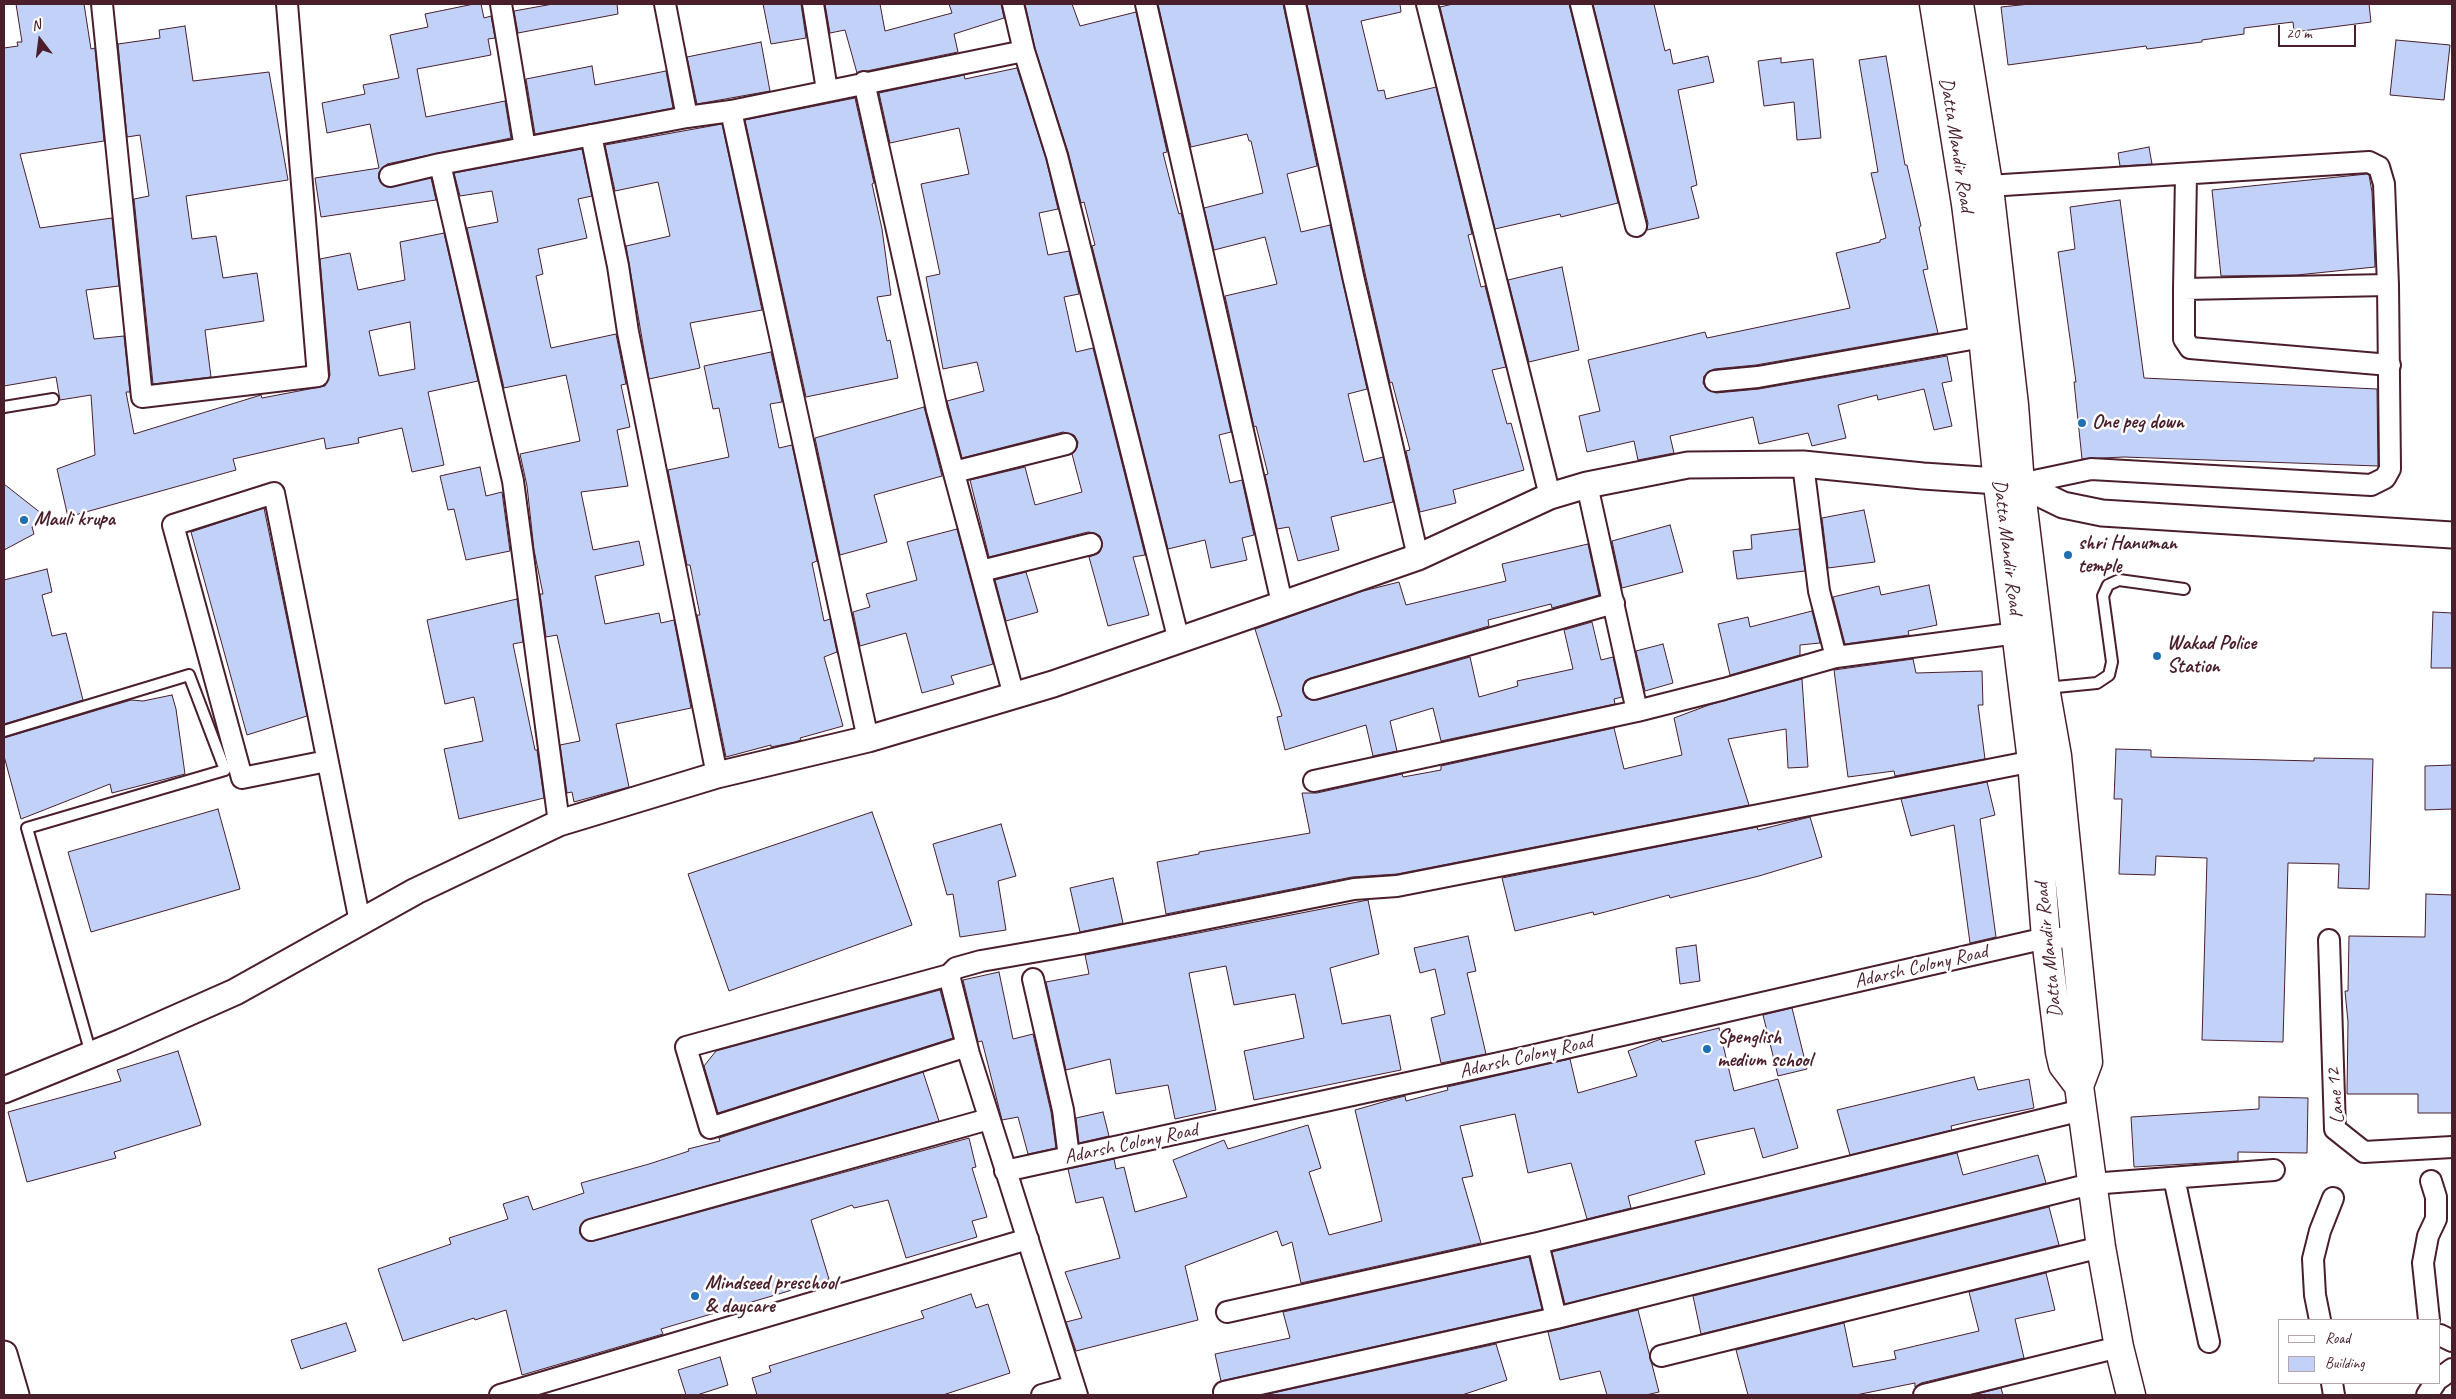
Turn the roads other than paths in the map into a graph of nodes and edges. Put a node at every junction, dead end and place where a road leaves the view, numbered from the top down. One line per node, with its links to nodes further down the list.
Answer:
1 (102, 4): 2 (street)
2 (287, 4)
3 (501, 4): 19 (street)
4 (665, 4): 17 (street)
5 (813, 4): 15 (street)
6 (1013, 4): 13 (street)
7 (1146, 4): 43 (street)
8 (1295, 4): 40 (street)
9 (1427, 4): 37 (street)
10 (1581, 4): 24 (street)
11 (1934, 4): 27 (main road, Datta Mandir Road)
12 (1958, 4): 23 (main road, Datta Mandir Road)
13 (1024, 51): 14 (street); 46 (street)
14 (864, 82): 15 (street); 34 (street)
15 (827, 90): 16 (street)
16 (731, 111): 17 (street); 53 (street)
17 (687, 117): 18 (street)
18 (591, 135): 19 (street); 56 (street)
19 (525, 148): 20 (street)
20 (440, 164): 22 (street); 58 (street)
21 (2186, 175): 23 (street); 25 (street); 26 (street)
22 (390, 176)
23 (1988, 186): 35 (main road, Datta Mandir Road)
24 (1636, 226)
25 (2388, 285): 26 (street); 28 (street)
26 (2184, 289): 28 (street)
27 (1983, 337): 29 (street); 35 (main road, Datta Mandir Road)
28 (2390, 365): 35 (street)
29 (1715, 380)
30 (53, 399): 31 (lane)
31 (4, 407)
32 (1066, 444): 34 (street)
33 (1803, 464): 35 (street); 36 (street); 47 (street)
34 (954, 472): 41 (street)
35 (2009, 482): 38 (street); 45 (main road, Datta Mandir Road); 48 (main road, Datta Mandir Road)
36 (1587, 485): 37 (street); 44 (street)
37 (1550, 496): 40 (street)
38 (2452, 535)
39 (1092, 544): 41 (street)
40 (1418, 556): 43 (street)
41 (981, 571): 50 (street)
42 (2184, 589): 48 (lane)
43 (1282, 602): 46 (street)
44 (1614, 602): 49 (street); 51 (street)
45 (2018, 633): 47 (street); 54 (main road, Datta Mandir Road)
46 (1179, 640): 50 (street)
47 (1836, 656): 51 (street)
48 (2045, 688): 54 (main road, Datta Mandir Road)
49 (1314, 689)
50 (1014, 696): 53 (street)
51 (1637, 711): 57 (street)
52 (4, 731): 66 (lane)
53 (868, 739): 56 (street)
54 (2044, 759): 60 (main road, Datta Mandir Road); 61 (main road, Datta Mandir Road); 63 (street)
55 (327, 761): 55 (street); 59 (street)
56 (717, 774): 58 (street)
57 (1314, 781)
58 (559, 823): 59 (street)
59 (360, 922): 66 (street)
60 (2077, 937): 61 (street, Adarsh Colony Road); 68 (main road, Datta Mandir Road)
61 (2046, 938): 68 (main road, Datta Mandir Road); 71 (street, Adarsh Colony Road)
62 (2329, 940): 70 (street, Lane 12)
63 (949, 975): 65 (street); 65 (street)
64 (1033, 979): 71 (street)
65 (967, 1046): 69 (street)
66 (91, 1055): 67 (street)
67 (4, 1090)
68 (2080, 1098): 76 (main road, Datta Mandir Road); 80 (street)
69 (989, 1119): 73 (street); 78 (street)
70 (2452, 1147)
71 (1069, 1157): 73 (street, Adarsh Colony Road)
72 (2274, 1170): 74 (street)
73 (1005, 1171): 79 (street)
74 (2174, 1178): 76 (street); 86 (street)
75 (2431, 1181): 85 (street)
76 (2091, 1184): 81 (main road, Datta Mandir Road); 83 (street)
77 (2333, 1198): 84 (street)
78 (591, 1230)
79 (1028, 1239): 93 (street); 96 (street)
80 (1538, 1244): 82 (street); 83 (street)
81 (2101, 1246): 87 (main road, Datta Mandir Road); 89 (street)
82 (1227, 1312)
83 (1556, 1318): 94 (street)
84 (2320, 1319)
85 (2429, 1319)
86 (2209, 1342)
87 (2119, 1347): 98 (street); 99 (main road, Datta Mandir Road)
88 (4, 1354): 95 (street)
89 (1661, 1356)
90 (2452, 1369): 91 (street)
91 (2441, 1377)
92 (2434, 1384): 100 (street)
93 (1076, 1391): 97 (street)
94 (1224, 1392)
95 (16, 1395)
96 (500, 1395)
97 (1042, 1395)
98 (1924, 1395)
99 (2131, 1395)
100 (2428, 1395)

